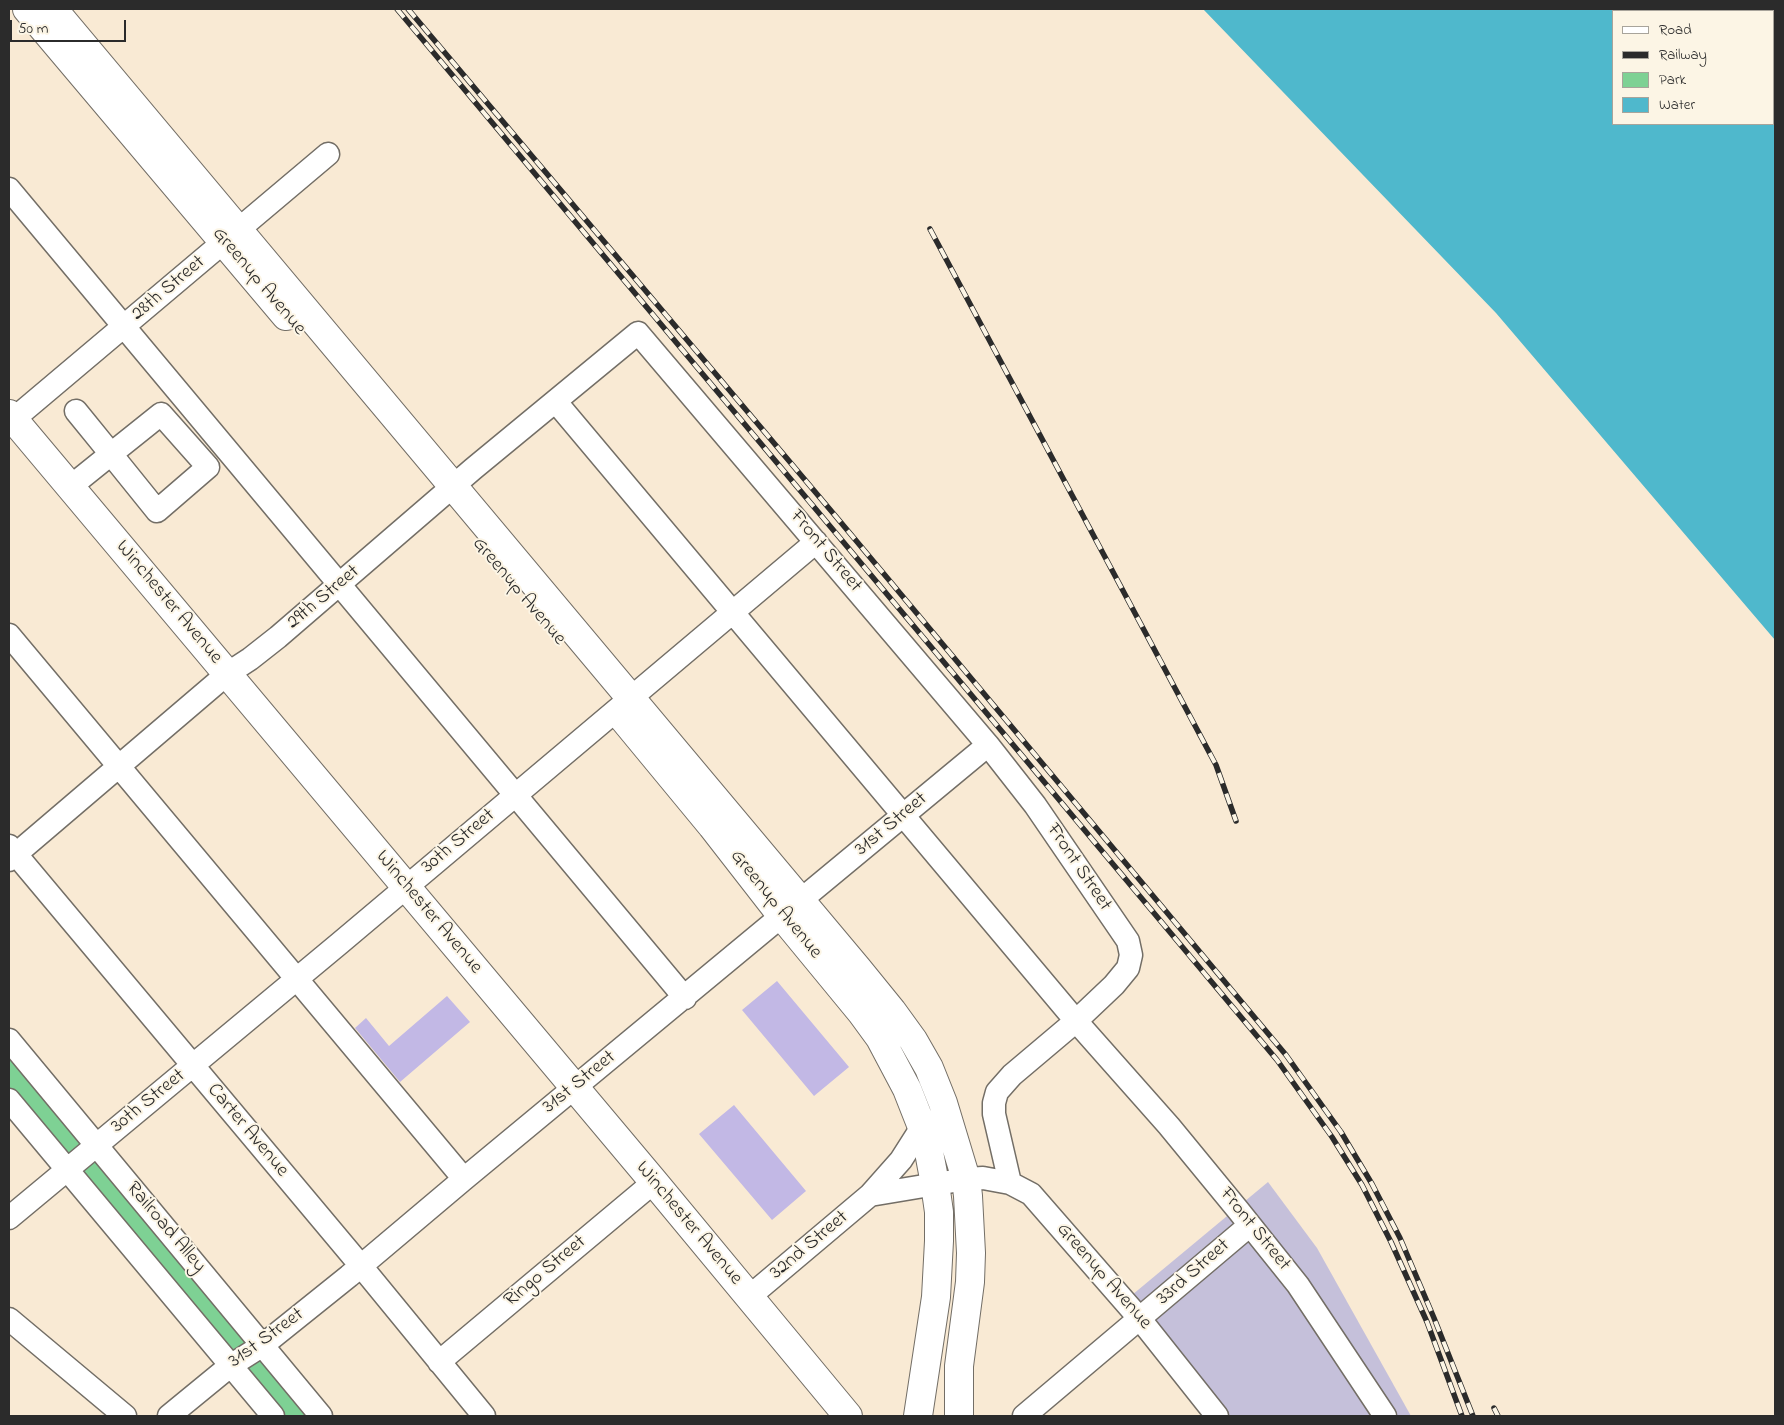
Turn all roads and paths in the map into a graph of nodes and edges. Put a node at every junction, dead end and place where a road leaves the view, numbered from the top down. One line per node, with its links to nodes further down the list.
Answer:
1 (27, 9): 5 (main road, Greenup Avenue)
2 (53, 9): 5 (main road, Greenup Avenue)
3 (328, 154): 5 (street, 28th Street)
4 (9, 190): 6 (street)
5 (232, 236): 6 (street, 28th Street); 12 (main road, Greenup Avenue)
6 (123, 327): 10 (street, 28th Street); 14 (street)
7 (638, 333): 8 (street, 29th Street); 13 (street, Front Street)
8 (556, 402): 12 (street, 29th Street); 15 (street)
9 (76, 411): 11 (street)
10 (10, 418): 11 (main road, Winchester Avenue)
11 (70, 487): 17 (main road, Winchester Avenue)
12 (447, 492): 14 (street, 29th Street); 18 (main road, Greenup Avenue)
13 (816, 542): 15 (street, 30th Street); 19 (street, Front Street)
14 (339, 584): 17 (street, 29th Street); 21 (street)
15 (732, 613): 18 (street, 30th Street); 22 (street)
16 (9, 635): 20 (street)
17 (227, 674): 20 (street, 29th Street); 24 (main road, Winchester Avenue)
18 (623, 704): 21 (street, 30th Street); 25 (main road, Greenup Avenue)
19 (988, 745): 22 (street, 31st Street); 28 (street, Front Street)
20 (119, 766): 23 (street, 29th Street); 26 (street)
21 (515, 796): 24 (street, 30th Street); 27 (street)
22 (903, 815): 25 (street, 31st Street); 28 (street)
23 (11, 853): 30 (street, Carter Avenue)
24 (406, 886): 26 (street, 30th Street); 31 (main road, Winchester Avenue)
25 (791, 909): 27 (street, 31st Street); 33 (main road, Greenup Avenue); 37 (main road, Greenup Avenue)
26 (297, 979): 30 (street, 30th Street); 36 (street)
27 (684, 998): 31 (street, 31st Street)
28 (1076, 1021): 39 (street); 43 (street, Front Street)
29 (9, 1040): 34 (street, Railroad Alley)
30 (193, 1066): 34 (street, 30th Street); 44 (street, Carter Avenue)
31 (575, 1088): 36 (street, 31st Street); 38 (main road, Winchester Avenue)
32 (9, 1100): 35 (street, Railroad Alley)
33 (922, 1127): 40 (main road, Greenup Avenue); 41 (street, 32nd Street)
34 (96, 1145): 35 (street, 30th Street); 48 (street, Railroad Alley)
35 (67, 1169): 42 (street, 30th Street); 50 (street, Railroad Alley)
36 (464, 1179): 44 (street, 31st Street)
37 (966, 1179): 39 (street, Greenup Avenue); 40 (street, Greenup Avenue); 58 (main road)
38 (654, 1182): 45 (main road, Winchester Avenue); 49 (street, Ringo Street)
39 (1010, 1182): 47 (street, Greenup Avenue)
40 (935, 1184): 41 (street); 57 (main road)
41 (870, 1195): 45 (street, 32nd Street)
42 (9, 1218)
43 (1250, 1225): 47 (street, 33rd Street); 61 (street, Front Street)
44 (361, 1266): 48 (street, 31st Street); 49 (street, Carter Avenue)
45 (749, 1297): 51 (main road, Winchester Avenue)
46 (9, 1319): 52 (street)
47 (1140, 1319): 59 (street, 33rd Street); 60 (street, Greenup Avenue)
48 (263, 1345): 50 (street, 31st Street); 55 (street, Railroad Alley)
49 (439, 1362): 56 (street, Carter Avenue)
50 (230, 1366): 53 (street, 31st Street); 54 (street, Railroad Alley)
51 (845, 1414)
52 (125, 1416)
53 (169, 1416)
54 (273, 1416)
55 (322, 1416)
56 (484, 1416)
57 (918, 1416)
58 (959, 1416)
59 (1024, 1416)
60 (1217, 1416)
61 (1385, 1416)

